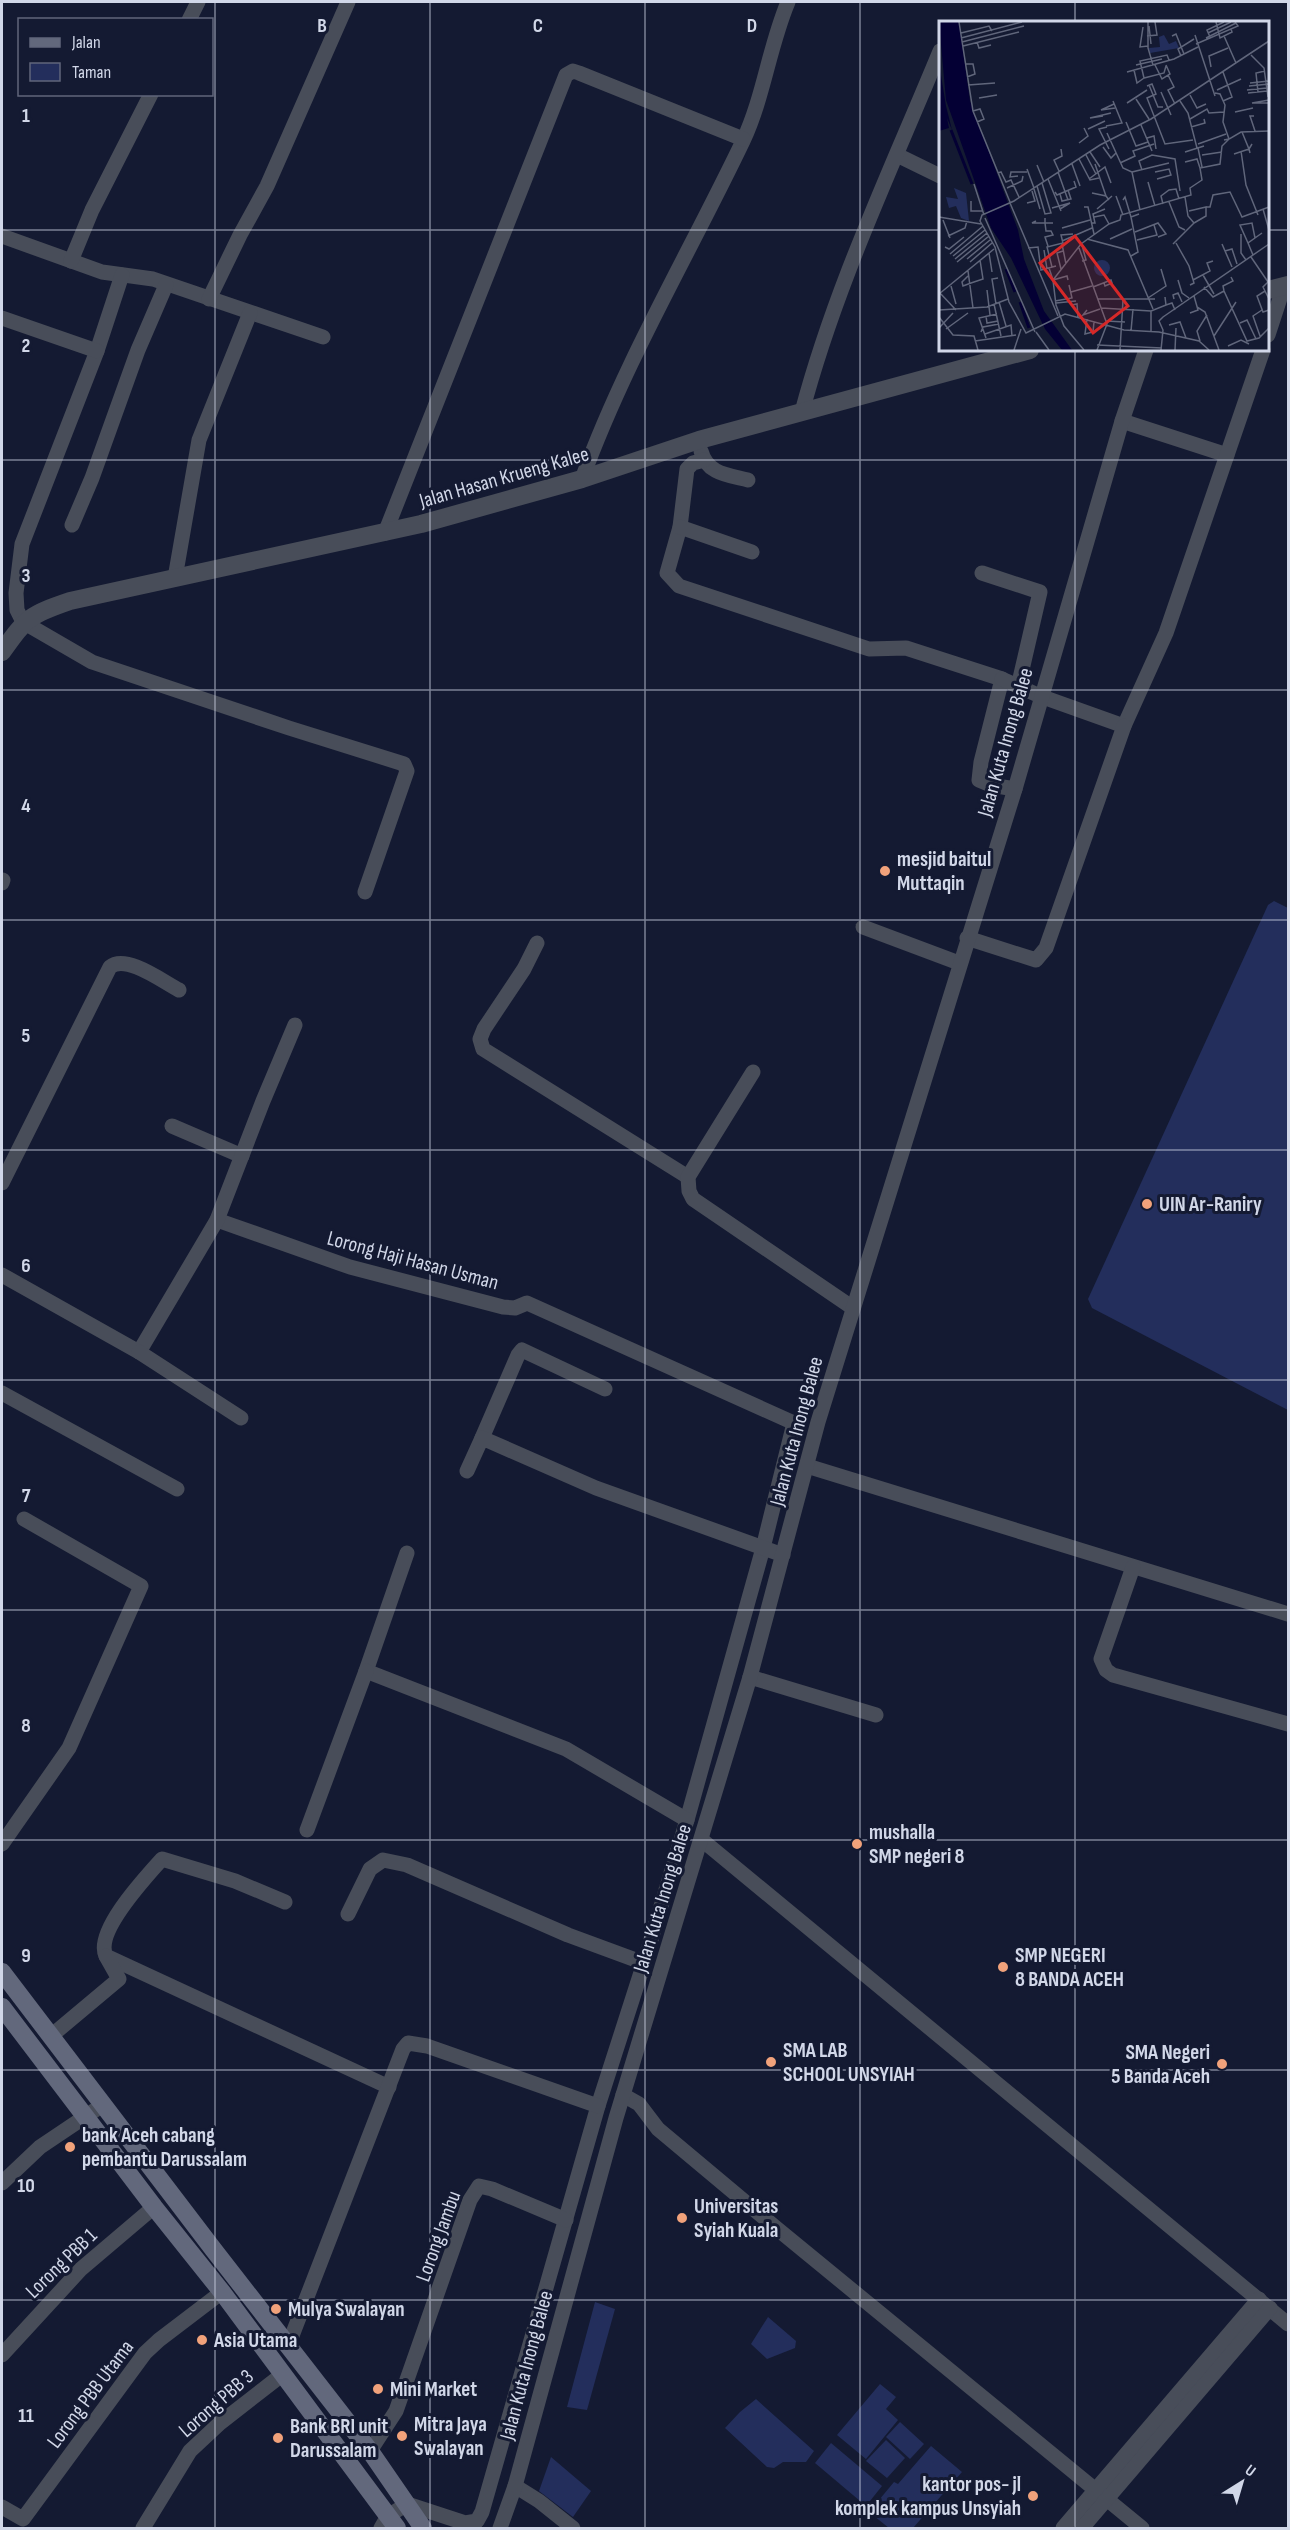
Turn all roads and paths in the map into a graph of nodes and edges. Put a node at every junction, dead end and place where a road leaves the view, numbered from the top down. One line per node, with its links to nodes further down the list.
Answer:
1 (198, 2): 4 (street)
2 (348, 2): 15 (street)
3 (788, 2): 7 (street)
4 (190, 18)
5 (939, 53): 8 (street)
6 (150, 96): 11 (street)
7 (743, 139): 29 (street); 33 (street)
8 (897, 155): 9 (street); 24 (street)
9 (939, 176)
10 (2, 236): 11 (street)
11 (71, 261): 12 (street)
12 (122, 275): 13 (street); 20 (street)
13 (166, 285): 15 (street); 31 (street)
14 (1280, 287): 18 (street)
15 (209, 299): 16 (street)
16 (250, 314): 19 (street); 36 (street)
17 (2, 318): 20 (street)
18 (1269, 331)
19 (322, 337)
20 (97, 351): 37 (street)
21 (1026, 351): 24 (street, Jalan Hasan Krueng Kalee)
22 (1146, 351): 25 (street, Jalan Kuta Inong Balee)
23 (1263, 351): 27 (street)
24 (802, 412): 26 (street, Jalan Hasan Krueng Kalee)
25 (1122, 421): 27 (street); 41 (street, Jalan Kuta Inong Balee)
26 (699, 440): 28 (street); 29 (street, Jalan Hasan Krueng Kalee)
27 (1227, 455): 42 (street)
28 (704, 460): 30 (street); 32 (street)
29 (582, 479): 33 (street, Jalan Hasan Krueng Kalee)
30 (748, 480)
31 (72, 525)
32 (680, 527): 34 (street); 39 (street)
33 (385, 533): 36 (street, Jalan Hasan Krueng Kalee)
34 (752, 552)
35 (982, 573): 40 (street)
36 (175, 578): 37 (street, Jalan Hasan Krueng Kalee)
37 (23, 622): 38 (street, Jalan Hasan Krueng Kalee); 44 (street)
38 (2, 652)
39 (1002, 679): 40 (street); 43 (street)
40 (1018, 687): 41 (street)
41 (1040, 696): 42 (street); 43 (street, Jalan Kuta Inong Balee)
42 (1125, 726): 46 (street)
43 (1015, 789): 46 (street, Jalan Kuta Inong Balee)
44 (365, 892)
45 (863, 927): 48 (street)
46 (967, 938): 48 (street, Jalan Kuta Inong Balee)
47 (537, 943): 54 (street)
48 (959, 963): 58 (street, Jalan Kuta Inong Balee)
49 (179, 990): 55 (street)
50 (295, 1025): 53 (street)
51 (753, 1072): 54 (street)
52 (172, 1126): 53 (street)
53 (242, 1156): 56 (street)
54 (688, 1177): 58 (street)
55 (2, 1183)
56 (217, 1220): 59 (street); 63 (street, Lorong Haji Hasan Usman)
57 (2, 1275): 59 (street)
58 (852, 1308): 65 (street, Jalan Kuta Inong Balee)
59 (139, 1352): 62 (street)
60 (604, 1389): 64 (street)
61 (2, 1393): 67 (street)
62 (241, 1418)
63 (794, 1423): 69 (street, Jalan Kuta Inong Balee)
64 (482, 1438): 66 (street); 69 (street)
65 (807, 1466): 71 (street, Jalan Kuta Inong Balee); 72 (street)
66 (467, 1471)
67 (177, 1489)
68 (24, 1519): 81 (street)
69 (762, 1548): 71 (street); 78 (street, Jalan Kuta Inong Balee)
70 (407, 1553): 74 (street)
71 (783, 1555): 75 (street, Jalan Kuta Inong Balee)
72 (1133, 1567): 73 (street); 77 (street)
73 (1288, 1614)
74 (366, 1671): 78 (street); 79 (street)
75 (750, 1677): 76 (street); 80 (street, Jalan Kuta Inong Balee)
76 (876, 1715)
77 (1288, 1725)
78 (687, 1820): 85 (street, Jalan Kuta Inong Balee)
79 (307, 1830)
80 (702, 1840): 90 (street, Jalan Kuta Inong Balee); 98 (street)
81 (2, 1844)
82 (285, 1902): 84 (street)
83 (348, 1914): 85 (street)
84 (106, 1956): 88 (street); 89 (street)
85 (644, 1963): 92 (street, Jalan Kuta Inong Balee)
86 (2, 1972): 88 (main road)
87 (2, 2007): 93 (main road)
88 (51, 2036): 91 (main road)
89 (389, 2087): 92 (street); 100 (street)
90 (623, 2095): 104 (street, Jalan Kuta Inong Balee); 105 (street)
91 (104, 2104): 93 (street); 100 (main road)
92 (598, 2106): 96 (street, Jalan Kuta Inong Balee)
93 (85, 2115): 94 (street); 95 (main road)
94 (2, 2183)
95 (154, 2207): 97 (main road); 101 (street, Lorong PBB 1)
96 (566, 2220): 103 (street, Lorong Jambu); 106 (street, Jalan Kuta Inong Balee)
97 (222, 2292): 102 (main road); 108 (street, Lorong PBB Utama)
98 (1264, 2304): 99 (street); 105 (street)
99 (1288, 2324)
100 (288, 2346): 103 (main road)
101 (2, 2355)
102 (283, 2374): 109 (main road); 110 (street, Lorong PBB 3)
103 (370, 2451): 106 (main road)
104 (515, 2486): 112 (street, Jalan Kuta Inong Balee); 113 (street)
105 (1101, 2494): 114 (street); 115 (street); 116 (street)
106 (407, 2504): 109 (street); 111 (main road)
107 (2, 2507): 108 (street, Lorong PBB Utama)
108 (19, 2524)
109 (389, 2524)
110 (143, 2529)
111 (423, 2529)
112 (500, 2529)
113 (573, 2529)
114 (1063, 2529)
115 (1082, 2529)
116 (1142, 2529)

